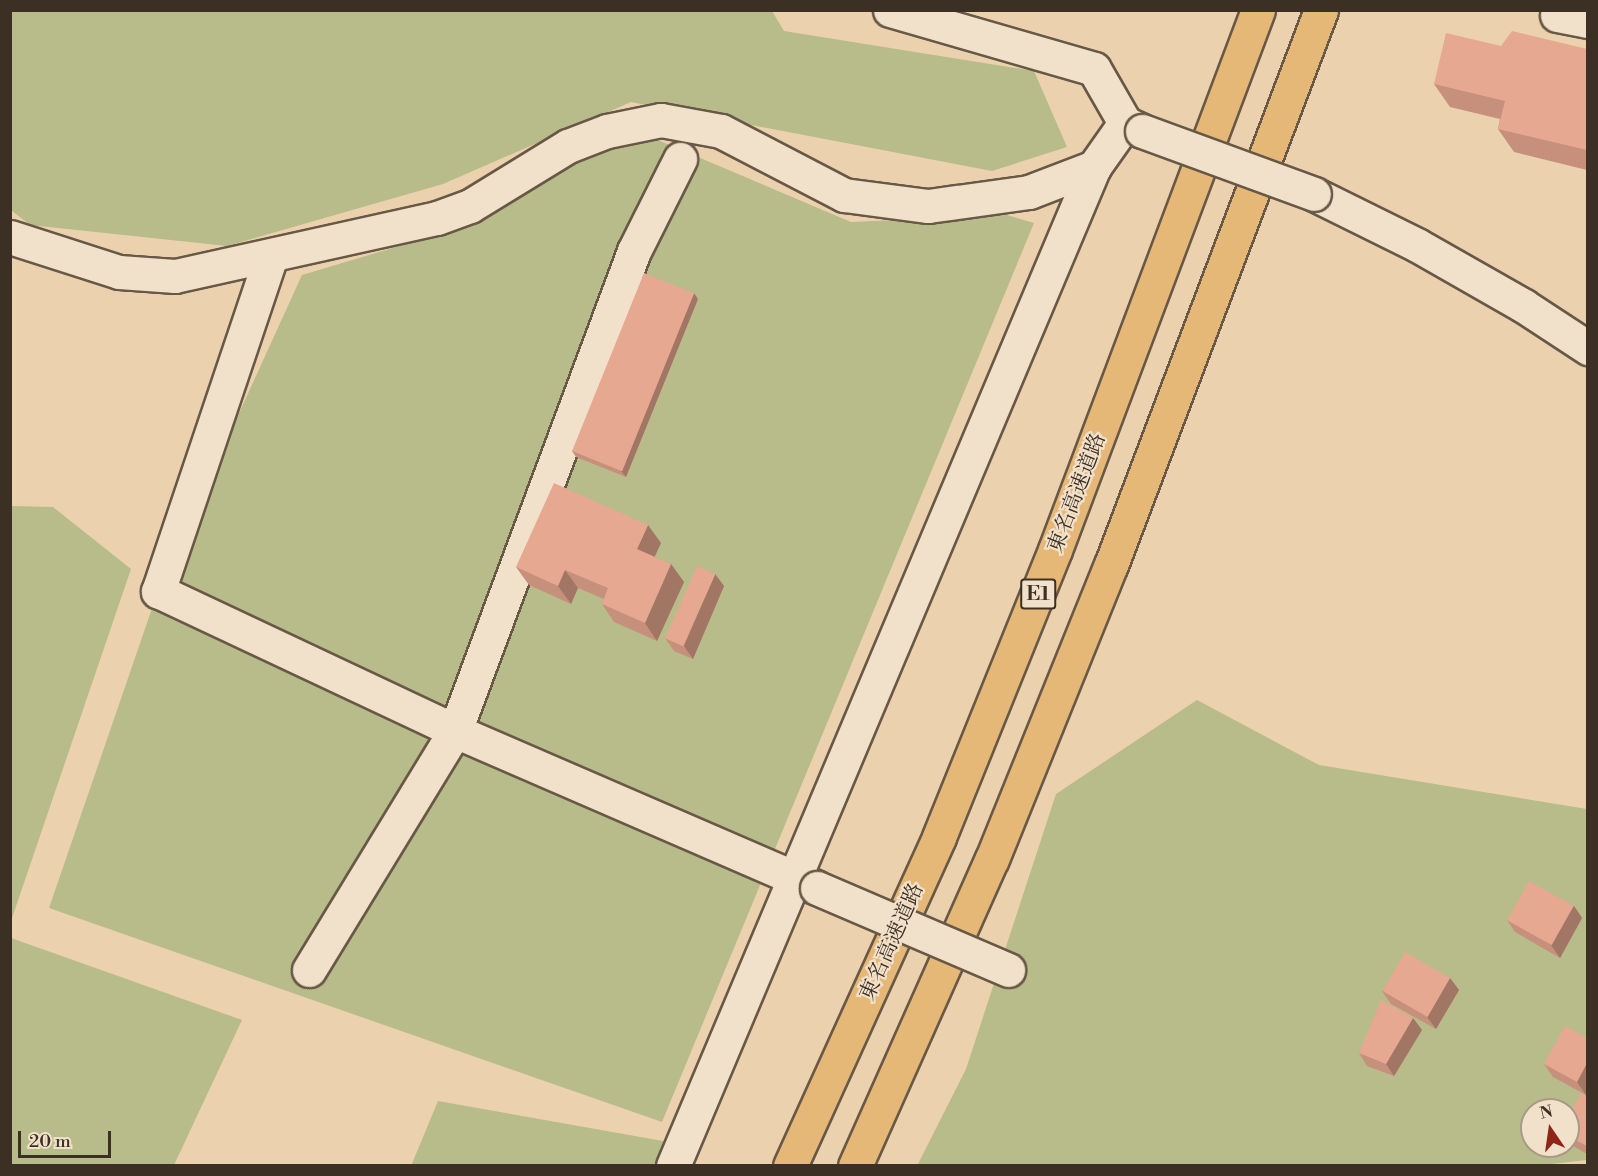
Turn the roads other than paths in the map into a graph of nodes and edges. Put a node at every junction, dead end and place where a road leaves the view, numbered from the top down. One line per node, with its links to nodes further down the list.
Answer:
1 (890, 10): 4 (street)
2 (1258, 10): 15 (highway, 東名高速道路 / E1)
3 (1321, 10): 16 (highway)
4 (1133, 127): 6 (street); 9 (street, bridge)
5 (680, 159): 10 (street)
6 (1094, 166): 8 (street); 11 (street)
7 (10, 237): 8 (street)
8 (271, 256): 10 (street)
9 (1587, 348)
10 (455, 731): 11 (street); 12 (street)
11 (806, 883): 13 (street, bridge); 14 (street)
12 (309, 970)
13 (1008, 970)
14 (673, 1166)
15 (790, 1166)
16 (855, 1166)

